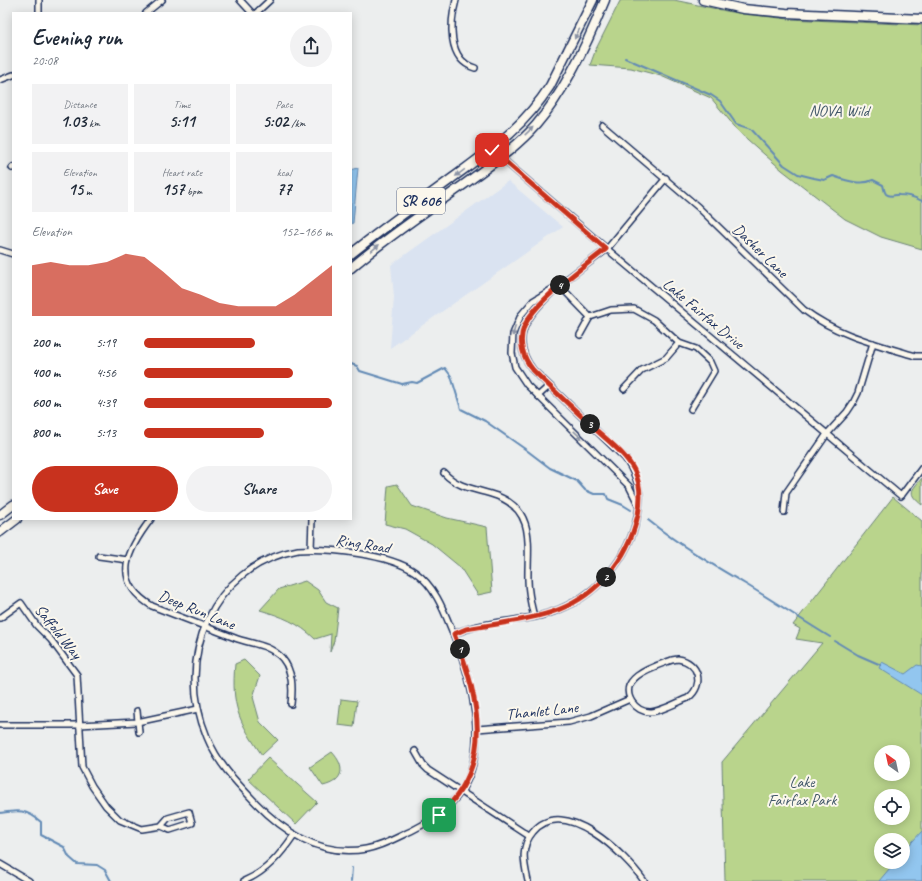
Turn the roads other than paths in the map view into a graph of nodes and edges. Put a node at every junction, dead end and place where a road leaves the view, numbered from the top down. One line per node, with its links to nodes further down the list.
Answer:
1 (39, 0): 9 (street)
2 (162, 0): 10 (street)
3 (240, 0): 11 (street)
4 (270, 0): 12 (street)
5 (456, 0): 14 (street)
6 (593, 0): 18 (main road, SR 606, one-way to 18)
7 (605, 0): 19 (main road, SR 606, one-way to 7)
8 (702, 0): 13 (main road)
9 (39, 12)
10 (147, 12)
11 (251, 12)
12 (257, 12)
13 (922, 19)
14 (475, 68)
15 (12, 75): 16 (street)
16 (0, 80)
17 (602, 125): 20 (street, Dasher Lane)
18 (492, 150): 19 (street, Lake Fairfax Drive); 23 (main road, SR 606, one-way to 23)
19 (500, 158): 21 (street, Lake Fairfax Drive); 25 (main road, SR 606, one-way to 19)
20 (666, 178): 21 (street); 30 (street, Dasher Lane)
21 (606, 249): 26 (street); 36 (street, Lake Fairfax Drive)
22 (0, 250): 24 (street)
23 (352, 253)
24 (12, 254)
25 (352, 267)
26 (560, 286): 27 (street); 32 (street); 34 (street, one-way to 34)
27 (590, 317): 28 (street); 29 (street)
28 (580, 335)
29 (679, 343): 33 (street); 35 (street)
30 (873, 343): 31 (street, Dasher Lane); 36 (street)
31 (922, 356)
32 (549, 386): 34 (street); 40 (street)
33 (624, 389)
34 (538, 396): 40 (street, one-way to 40)
35 (691, 409)
36 (827, 434): 37 (street, Lake Fairfax Drive); 41 (street)
37 (922, 468)
38 (444, 474): 50 (street)
39 (12, 507): 42 (main road)
40 (639, 507): 50 (street)
41 (784, 512)
42 (0, 515)
43 (16, 520): 46 (main road)
44 (150, 520): 49 (street, Deep Run Lane)
45 (312, 520): 47 (street)
46 (0, 532)
47 (311, 550): 52 (street, Ring Road); 53 (street, Ring Road)
48 (99, 556): 49 (street)
49 (128, 560): 52 (street, Deep Run Lane)
50 (534, 617): 53 (street)
51 (0, 618): 60 (street, Saffold Way)
52 (205, 627): 55 (street, Deep Run Lane); 56 (street, Ring Road)
53 (454, 634): 61 (street, Ring Road)
54 (630, 699): 54 (street); 61 (street, Thanlet Lane)
55 (291, 704)
56 (198, 709): 58 (street); 66 (street, Ring Road)
57 (137, 711): 58 (street)
58 (137, 722): 60 (street); 62 (street)
59 (0, 725): 60 (street)
60 (79, 725): 65 (street, Saffold Way)
61 (477, 729): 64 (street, Ring Road)
62 (139, 732)
63 (415, 751): 64 (street)
64 (461, 791): 66 (street, Ring Road); 67 (street)
65 (161, 826): 65 (street, Saffold Way)
66 (294, 835): 70 (street)
67 (529, 836): 71 (street); 72 (street)
68 (0, 864): 69 (street)
69 (29, 881)
70 (244, 881)
71 (528, 881)
72 (644, 881)

